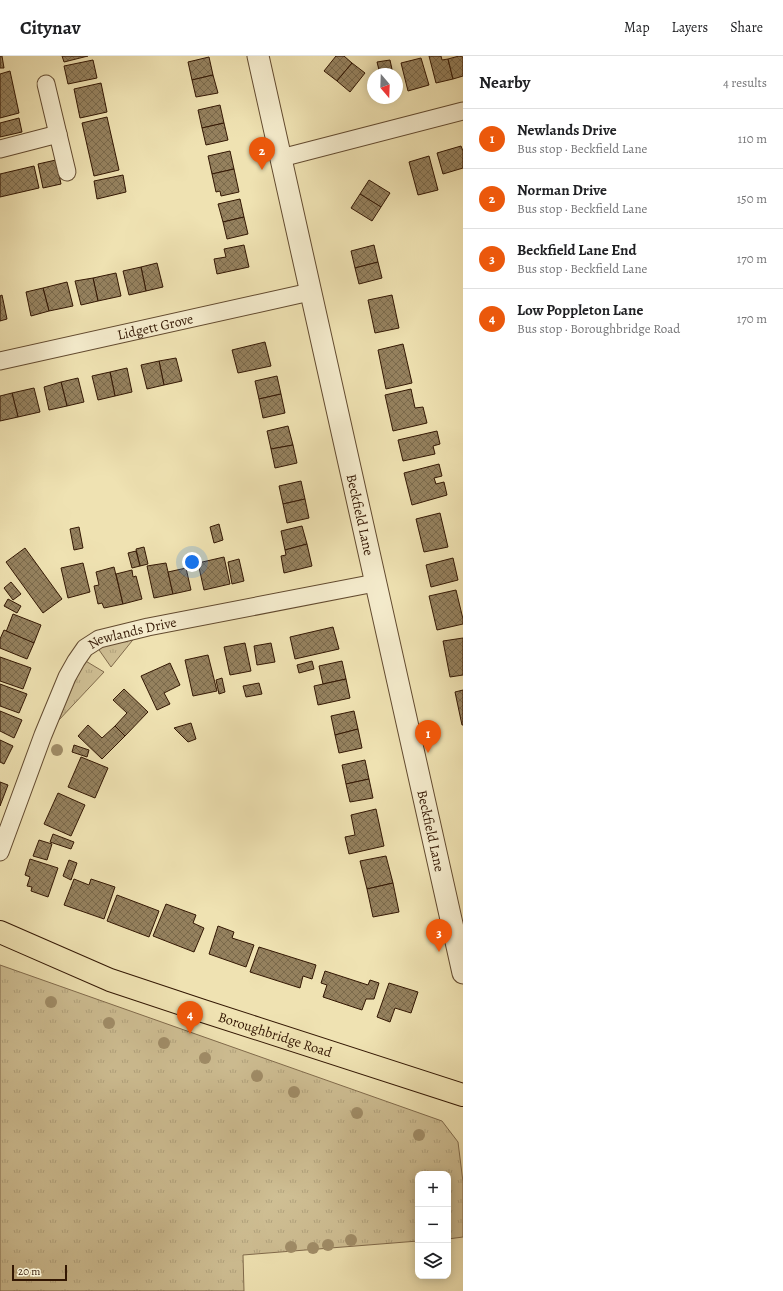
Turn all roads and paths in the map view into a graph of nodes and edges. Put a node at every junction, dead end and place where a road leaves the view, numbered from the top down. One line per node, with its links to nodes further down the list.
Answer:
1 (258, 56): 6 (street, Beckfield Lane)
2 (46, 84): 4 (street)
3 (463, 111): 6 (street)
4 (58, 134): 5 (street); 7 (street)
5 (0, 149)
6 (281, 158): 8 (street, Beckfield Lane)
7 (67, 172)
8 (310, 292): 9 (street, Lidgett Grove); 10 (street, Beckfield Lane)
9 (0, 361)
10 (375, 582): 11 (street, Newlands Drive); 13 (street, Beckfield Lane)
11 (0, 852)
12 (0, 932): 14 (main road, Boroughbridge Road)
13 (463, 974)
14 (463, 1095)

